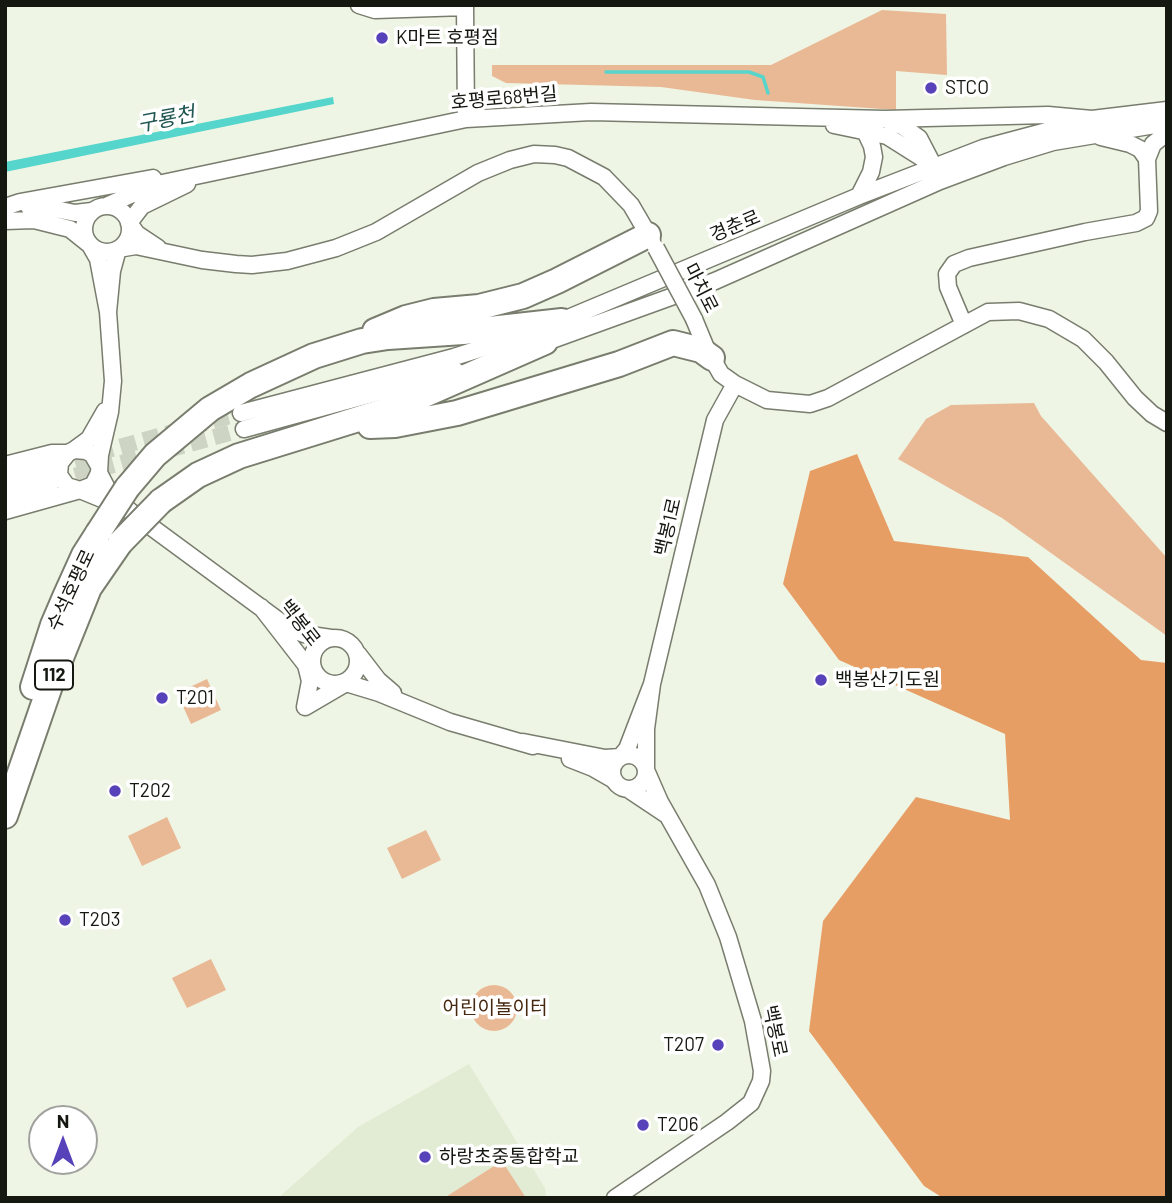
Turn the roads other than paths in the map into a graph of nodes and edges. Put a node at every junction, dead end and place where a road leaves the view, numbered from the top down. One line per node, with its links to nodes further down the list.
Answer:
1 (359, 5): 2 (street)
2 (466, 6): 5 (street)
3 (1167, 110): 8 (street, 경춘로)
4 (797, 118): 5 (street, 호평로68번길); 6 (street); 9 (street)
5 (466, 119): 13 (street, 호평로68번길)
6 (885, 119): 8 (street); 12 (street)
7 (1167, 123): 8 (street, 경춘로)
8 (1092, 127): 11 (street); 12 (street, 경춘로); 14 (street, 경춘로)
9 (865, 131): 12 (street); 15 (street)
10 (1167, 133): 11 (street)
11 (1147, 159): 26 (street)
12 (933, 165): 14 (street); 15 (street, 경춘로)
13 (218, 172): 16 (street, 호평로68번길); 17 (street); 19 (street, 호평로68번길)
14 (940, 181): 27 (street, 경춘로)
15 (859, 196): 25 (street, 경춘로)
16 (99, 208): 17 (street, 호평로68번길); 19 (street); 21 (street)
17 (5, 209)
18 (5, 221): 21 (street)
19 (129, 223): 22 (street); 23 (street, 마치로)
20 (652, 241): 23 (street, 마치로); 28 (highway); 29 (street, 마치로, bridge)
21 (90, 245): 22 (street); 24 (street)
22 (118, 249): 23 (street, 마치로); 24 (street)
23 (177, 255)
24 (108, 312): 31 (street)
25 (562, 321): 27 (street, 경춘로); 28 (highway)
26 (964, 325): 30 (street, 마치로); 32 (street, 마치로)
27 (545, 342): 33 (highway)
28 (340, 347): 40 (highway)
29 (712, 358): 30 (street, 마치로); 33 (highway)
30 (735, 384): 48 (street, 백봉1로)
31 (112, 395): 34 (street); 36 (street)
32 (1167, 423)
33 (328, 429): 42 (highway, bridge)
34 (71, 452): 35 (street); 36 (street); 38 (street)
35 (5, 465)
36 (99, 469): 38 (street); 40 (street, 백봉로)
37 (5, 480): 39 (street)
38 (80, 490): 40 (street, 백봉로); 41 (street)
39 (5, 495)
40 (129, 500): 42 (highway, bridge); 43 (street, 백봉로)
41 (5, 511)
42 (109, 538): 52 (highway, 수석호평로 / 112); 56 (highway, 수석호평로 / 112)
43 (261, 607): 44 (street, 백봉로); 46 (street, 백봉로); 47 (street, 백봉로)
44 (331, 638): 45 (street); 46 (street)
45 (358, 654): 47 (street); 49 (street, 백봉로)
46 (312, 662): 47 (street)
47 (346, 682): 49 (street, 백봉로)
48 (652, 684): 51 (street, 백봉1로); 53 (street, 백봉1로)
49 (418, 710): 50 (street, 백봉로)
50 (523, 742): 51 (street, 백봉로); 54 (street, 백봉로)
51 (620, 757): 53 (street); 54 (street)
52 (5, 766)
53 (646, 770): 54 (street); 55 (street, 백봉로)
54 (621, 785): 55 (street, 백봉로)
55 (669, 816): 57 (street, 백봉로)
56 (5, 817)
57 (615, 1198)

